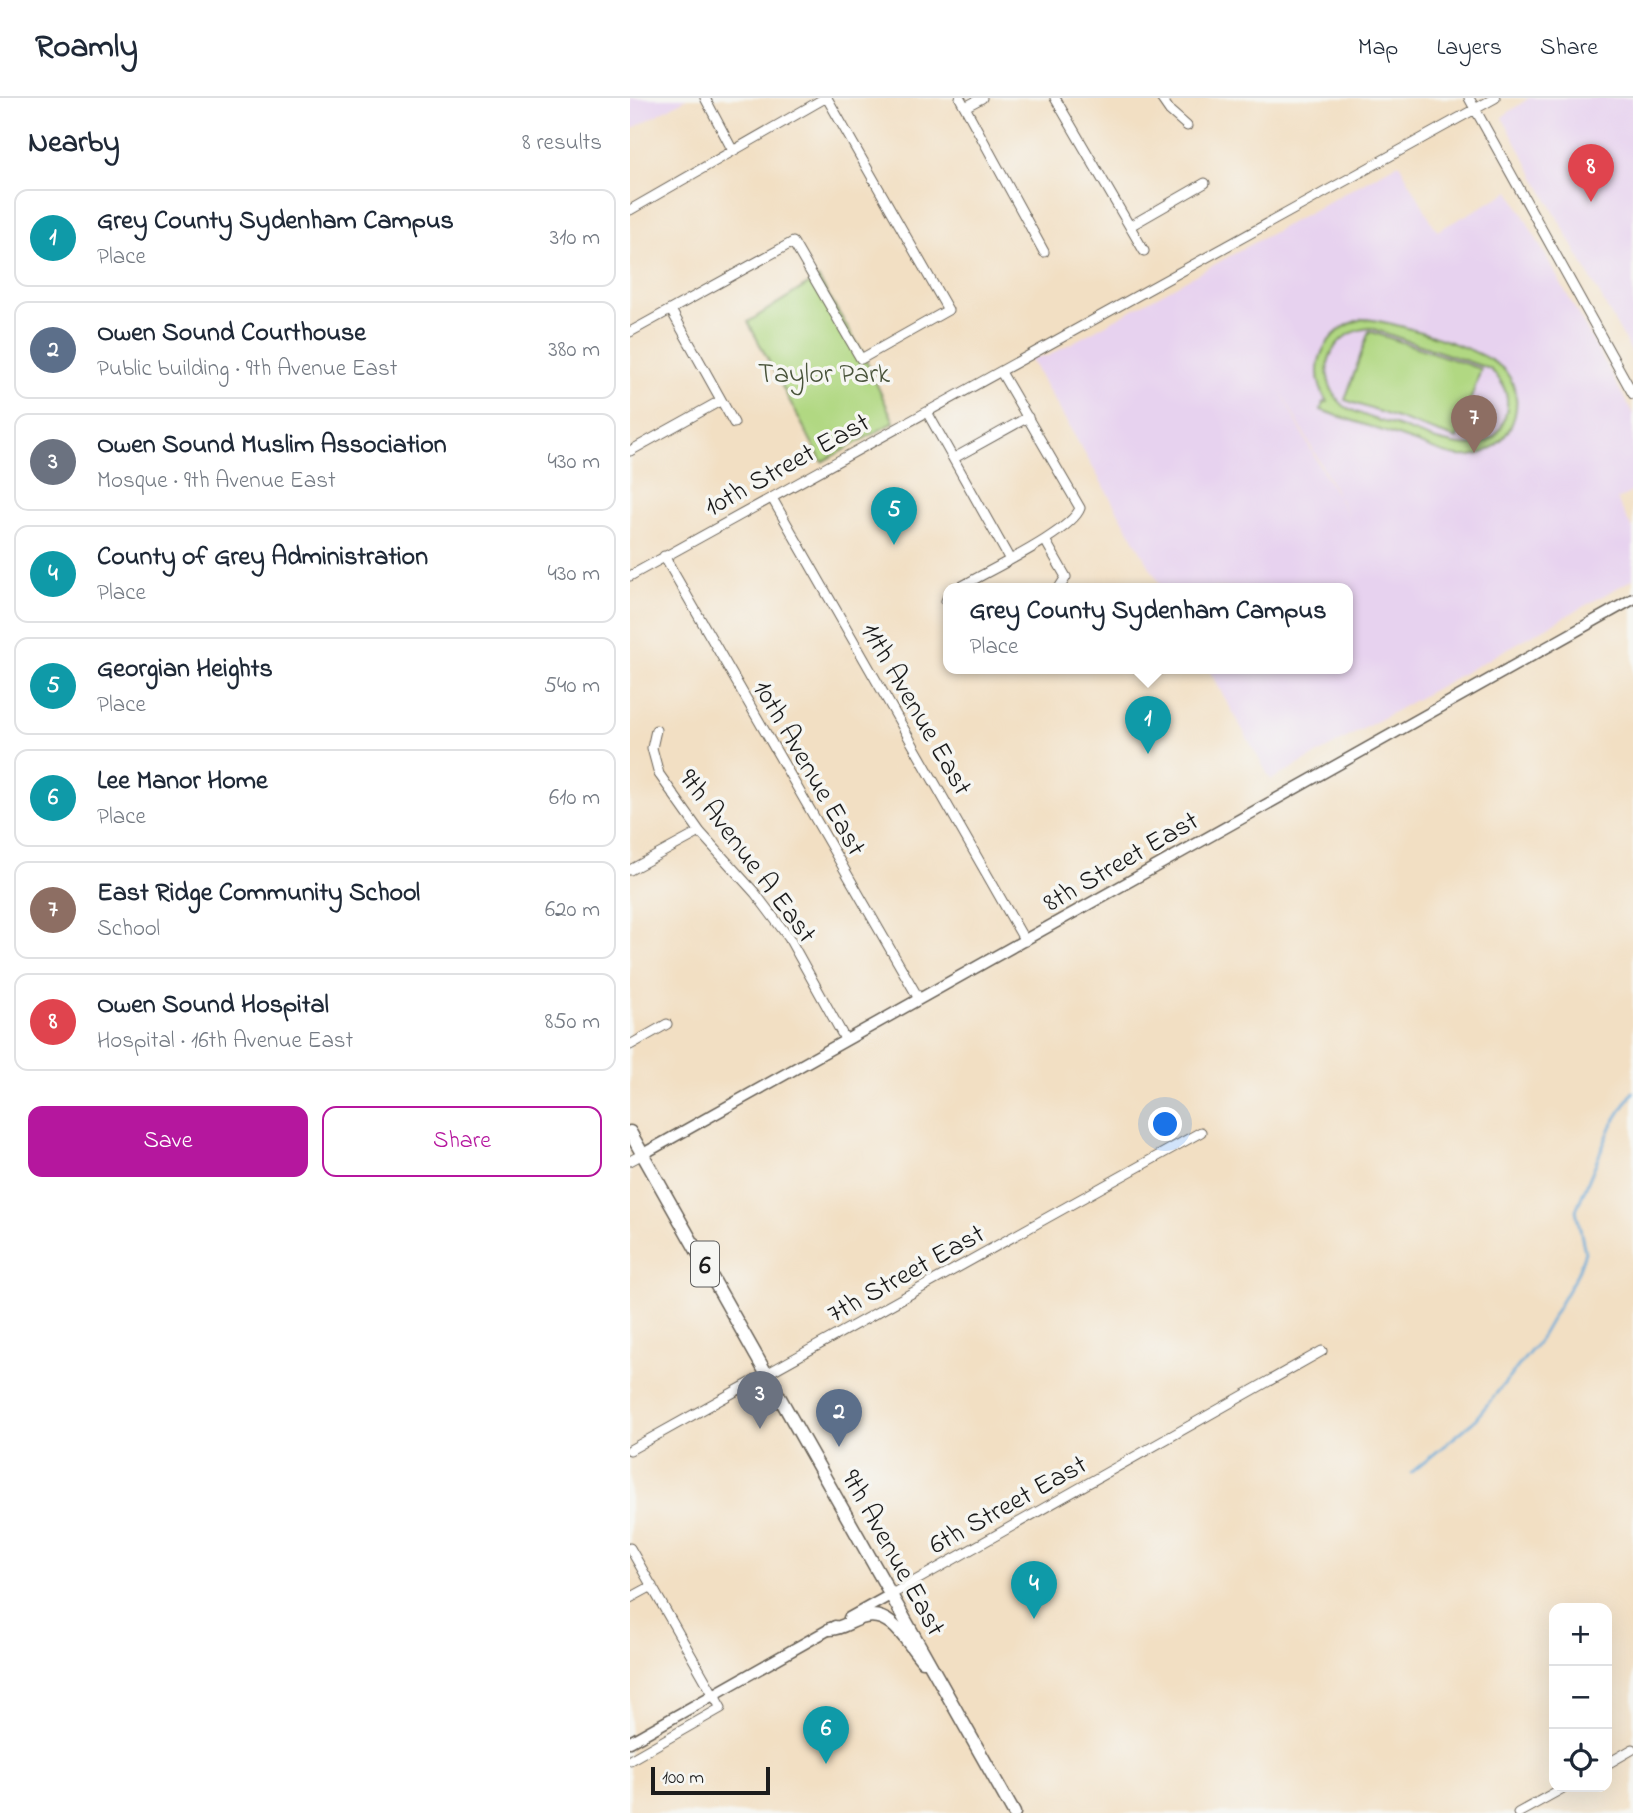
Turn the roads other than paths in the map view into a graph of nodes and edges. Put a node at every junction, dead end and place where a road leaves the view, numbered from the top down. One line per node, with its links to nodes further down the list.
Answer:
1 (705, 98): 11 (street)
2 (826, 98): 11 (street); 17 (street)
3 (982, 98): 8 (street)
4 (1055, 98): 14 (street)
5 (1161, 98): 10 (street)
6 (1469, 98): 9 (street)
7 (1495, 98): 9 (street, 10th Street East)
8 (963, 102): 16 (street)
9 (1476, 111): 19 (street, 10th Street East); 20 (street)
10 (1186, 126)
11 (733, 151): 13 (street)
12 (1205, 183): 14 (street)
13 (630, 210)
14 (1130, 226): 15 (street)
15 (1144, 251)
16 (1044, 252)
17 (670, 310): 18 (street); 21 (street)
18 (630, 332)
19 (1001, 372): 22 (street, 10th Street East); 23 (street)
20 (1633, 394)
21 (720, 401): 24 (street); 25 (street)
22 (928, 412): 26 (street); 27 (street, 10th Street East)
23 (1028, 417): 26 (street); 28 (street)
24 (734, 423)
25 (630, 451)
26 (956, 457): 30 (street)
27 (772, 498): 29 (street, 10th Street East); 38 (street, 11th Avenue East)
28 (1045, 540): 30 (street); 33 (street)
29 (664, 556): 31 (street, 10th Street East); 39 (street, 10th Avenue East)
30 (1009, 558): 32 (street)
31 (630, 576)
32 (967, 583)
33 (1062, 583)
34 (1633, 599): 38 (main road, 8th Street East)
35 (656, 730): 36 (street, 9th Avenue A East)
36 (700, 832): 37 (street); 41 (street, 9th Avenue A East)
37 (630, 870)
38 (1025, 941): 39 (main road, 8th Street East)
39 (919, 999): 41 (main road, 8th Street East)
40 (667, 1024): 42 (street)
41 (845, 1039): 45 (main road, 8th Street East)
42 (630, 1045)
43 (630, 1132): 45 (highway, 9th Avenue East / 6)
44 (1201, 1132): 48 (street, 7th Street East)
45 (643, 1154): 46 (street, 8th Street East); 48 (highway, 9th Avenue East / 6)
46 (630, 1161)
47 (1322, 1351): 52 (street, 6th Street East)
48 (768, 1375): 49 (street, 7th Street East); 52 (highway, 9th Avenue East / 6)
49 (630, 1450)
50 (630, 1548): 51 (street)
51 (652, 1586): 53 (street); 56 (street)
52 (892, 1594): 54 (main road, 6th Street East); 55 (highway, 9th Avenue East / 6)
53 (630, 1598)
54 (830, 1629): 55 (highway); 56 (main road, 6th Street East)
55 (934, 1671): 62 (highway, 9th Avenue East / 6)
56 (714, 1694): 57 (main road, 6th Street East); 59 (street)
57 (630, 1742)
58 (1633, 1749): 60 (street)
59 (630, 1760)
60 (1612, 1760)
61 (1556, 1792): 63 (street)
62 (1014, 1813)
63 (1518, 1813)

